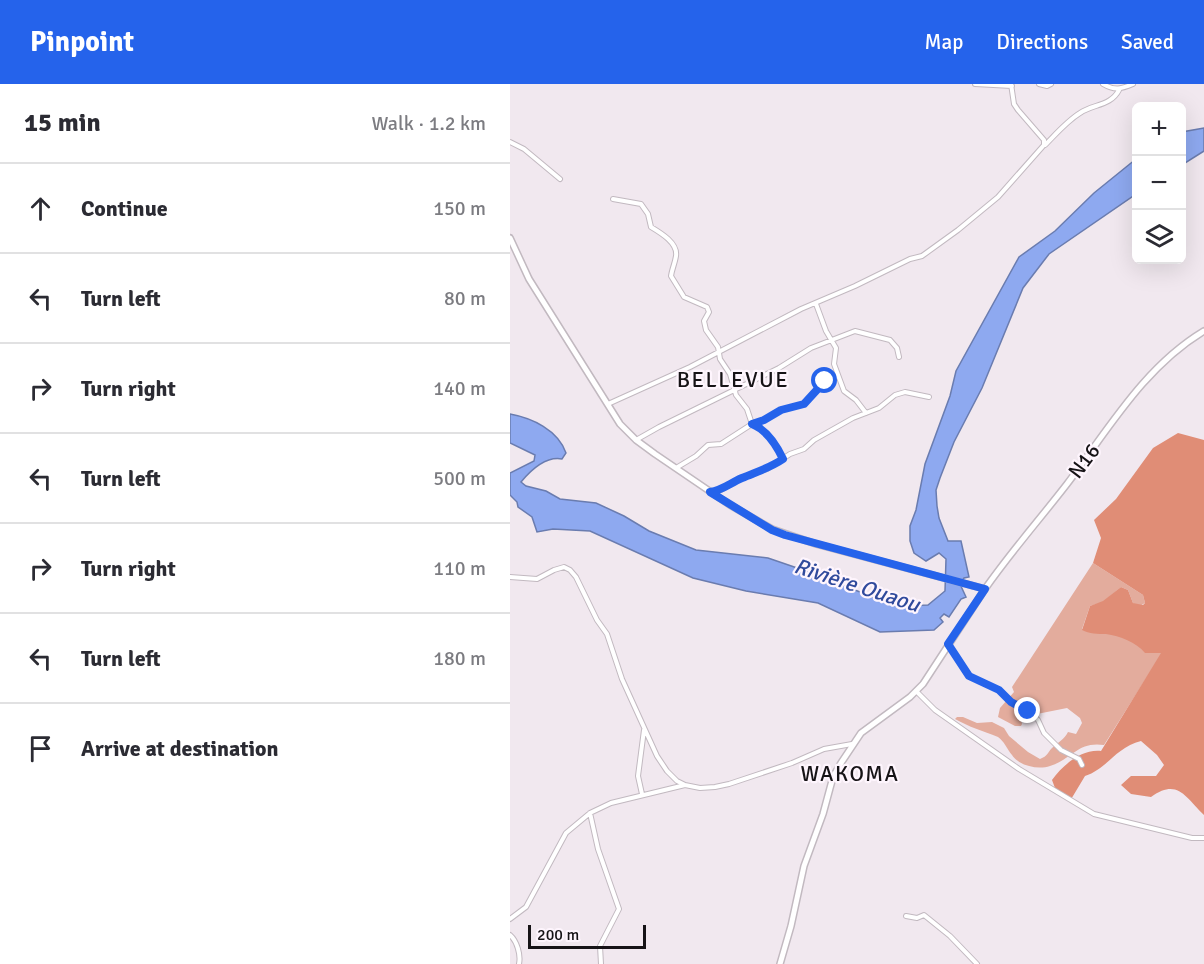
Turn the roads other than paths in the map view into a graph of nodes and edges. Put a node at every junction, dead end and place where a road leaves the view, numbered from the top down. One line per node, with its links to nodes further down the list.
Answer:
1 (975, 84): 6 (street)
2 (1039, 84): 3 (street)
3 (1051, 84)
4 (1103, 84): 7 (street)
5 (1133, 84): 7 (street)
6 (1012, 85): 9 (street)
7 (1119, 90): 9 (street)
8 (510, 142): 10 (street)
9 (1044, 146): 13 (street)
10 (560, 179)
11 (613, 199): 16 (street)
12 (510, 238): 21 (main road)
13 (816, 304): 15 (street); 16 (street)
14 (1204, 331): 29 (main road, N16 / N16)
15 (830, 339): 17 (street); 18 (street); 19 (street)
16 (718, 353): 19 (street); 21 (street)
17 (899, 357)
18 (838, 376): 22 (street); 23 (street)
19 (734, 390): 23 (street); 24 (street)
20 (929, 397): 22 (street)
21 (608, 404): 24 (main road)
22 (866, 413): 25 (street)
23 (752, 424): 25 (street); 26 (street)
24 (636, 440): 26 (main road)
25 (783, 459): 27 (street)
26 (676, 468): 27 (main road)
27 (710, 492): 29 (main road)
28 (510, 577): 32 (street)
29 (985, 589): 30 (main road, N16)
30 (948, 644): 31 (main road, N16); 34 (street)
31 (916, 691): 33 (main road, N16); 38 (street)
32 (645, 728): 35 (street); 36 (street)
33 (852, 744): 35 (street); 44 (main road, N16)
34 (1082, 765)
35 (685, 785): 36 (street)
36 (642, 794): 37 (street)
37 (590, 813): 40 (street); 43 (street)
38 (1204, 838)
39 (906, 916): 45 (street)
40 (510, 919)
41 (510, 935): 42 (street)
42 (519, 964)
43 (601, 964)
44 (780, 964)
45 (977, 964)

